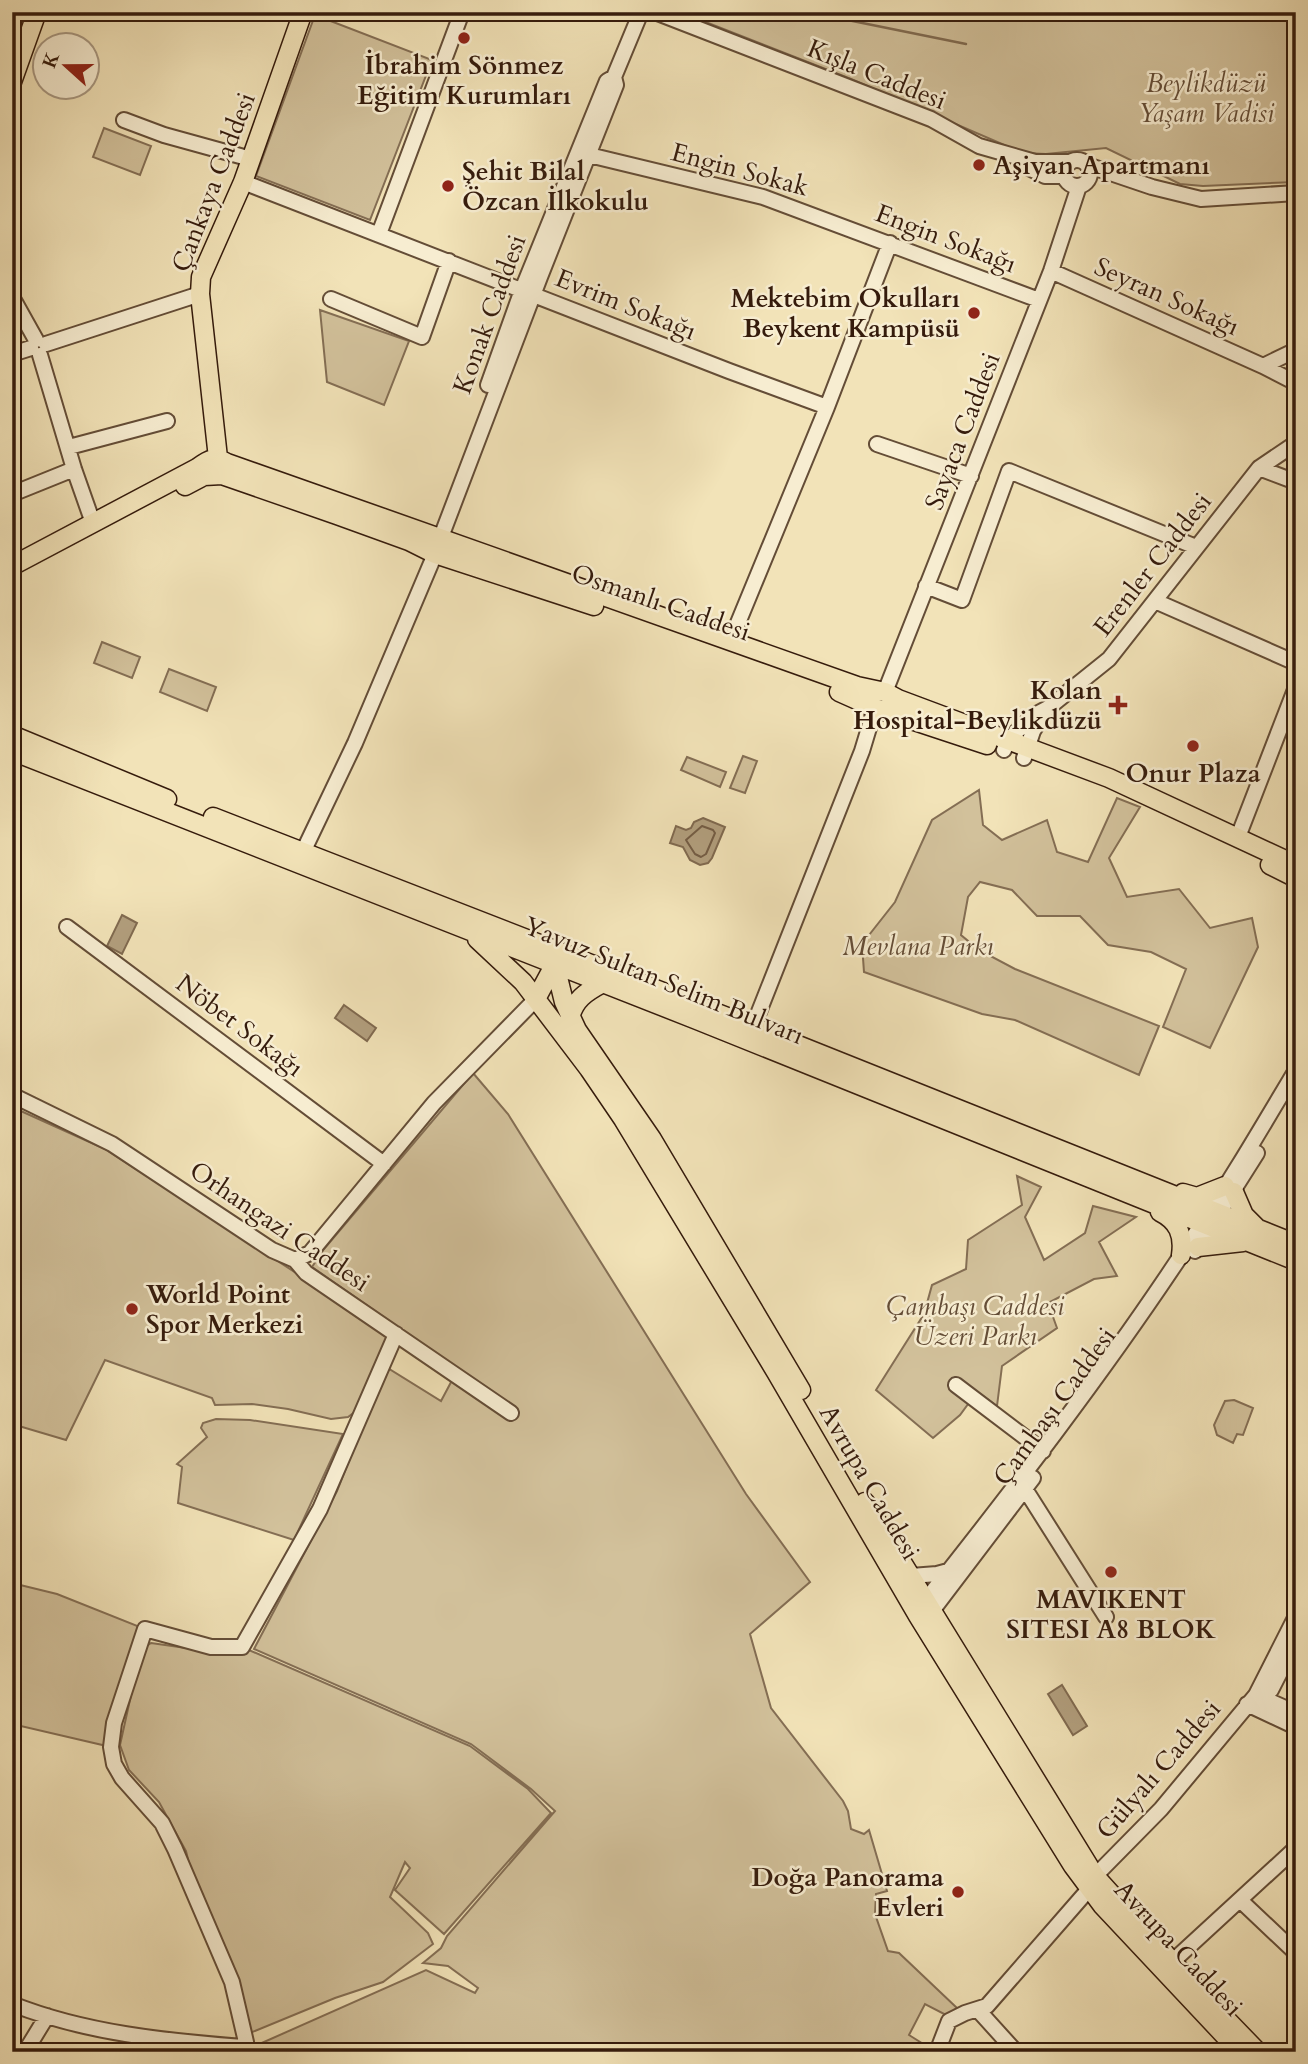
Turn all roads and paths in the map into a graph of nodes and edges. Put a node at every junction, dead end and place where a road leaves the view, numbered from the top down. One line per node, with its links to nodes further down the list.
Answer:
1 (37, 12): 7 (main road)
2 (303, 12): 11 (main road, Çankaya Caddesi)
3 (462, 12): 19 (street)
4 (641, 12): 6 (street, Konak Caddesi)
5 (655, 12): 9 (street, Kışla Caddesi)
6 (614, 77): 10 (street, Konak Caddesi); 23 (street, Konak Caddesi)
7 (12, 82)
8 (124, 120): 11 (street)
9 (1002, 153): 12 (street); 14 (street)
10 (589, 155): 18 (street, Engin Sokak); 23 (street, Konak Caddesi)
11 (251, 159): 15 (main road, Çankaya Caddesi)
12 (1071, 162): 13 (street); 14 (street)
13 (1087, 165): 16 (street); 17 (street)
14 (1065, 176): 16 (street)
15 (243, 182): 19 (street, Evrim Sokağı); 24 (main road, Çankaya Caddesi)
16 (1079, 186): 22 (street, Sayaca Caddesi)
17 (1296, 193)
18 (836, 223): 20 (street, Engin Sokağı)
19 (379, 234): 21 (street, Evrim Sokağı)
20 (890, 243): 27 (street, Engin Sokağı); 33 (street)
21 (449, 261): 23 (street, Evrim Sokağı); 26 (street)
22 (1051, 271): 27 (street, Sayaca Caddesi); 31 (street, Seyran Sokağı)
23 (528, 292): 33 (street, Evrim Sokağı); 45 (street, Konak Caddesi)
24 (200, 294): 28 (street); 38 (main road, Çankaya Caddesi)
25 (12, 297): 28 (street)
26 (331, 299)
27 (1039, 300): 41 (street, Sayaca Caddesi)
28 (38, 347): 30 (street); 37 (street)
29 (1296, 350): 31 (street)
30 (12, 354)
31 (1263, 366): 32 (street, Seyran Sokağı)
32 (1296, 383)
33 (827, 407): 51 (street, Osmanlı Caddesi)
34 (167, 421): 37 (street)
35 (1296, 443): 39 (street, Erenler Caddesi)
36 (877, 444): 41 (street)
37 (69, 447): 40 (street)
38 (215, 466): 45 (main road, Osmanlı Caddesi); 47 (main road); 48 (main road)
39 (1259, 468): 42 (street); 46 (street, Erenler Caddesi)
40 (74, 469): 43 (street); 44 (street)
41 (971, 476): 49 (street, Sayaca Caddesi)
42 (1296, 482)
43 (12, 494)
44 (93, 523)
45 (436, 546): 51 (main road, Osmanlı Caddesi); 54 (main road, Osmanlı Caddesi); 61 (street, Konak Caddesi)
46 (1196, 547): 49 (street); 50 (street, Erenler Caddesi)
47 (12, 566)
48 (12, 578)
49 (926, 586): 54 (street, Sayaca Caddesi)
50 (1155, 601): 52 (street); 55 (street, Erenler Caddesi)
51 (731, 640): 54 (main road, Osmanlı Caddesi)
52 (1296, 663)
53 (1296, 687): 60 (street)
54 (880, 700): 57 (main road, Osmanlı Caddesi); 70 (street, Sayaca Caddesi)
55 (1048, 708): 57 (street, Erenler Caddesi); 59 (street)
56 (12, 735): 61 (main road, Yavuz Sultan Selim Bulvarı)
57 (1006, 745): 59 (main road, Osmanlı Caddesi)
58 (12, 751): 65 (main road, Yavuz Sultan Selim Bulvarı)
59 (1026, 752): 60 (main road, Osmanlı Caddesi); 63 (main road, Osmanlı Caddesi)
60 (1238, 837): 62 (main road, Osmanlı Caddesi)
61 (303, 852): 66 (main road, Yavuz Sultan Selim Bulvarı)
62 (1296, 865)
63 (1296, 878)
64 (67, 927): 75 (street, Nöbet Sokağı)
65 (467, 931): 66 (main road, Yavuz Sultan Selim Bulvarı); 68 (main road, Avrupa Caddesi)
66 (557, 959): 67 (main road, Yavuz Sultan Selim Bulvarı); 68 (main road); 69 (main road, Avrupa Caddesi); 70 (main road, Yavuz Sultan Selim Bulvarı)
67 (601, 984): 69 (main road); 70 (main road, Yavuz Sultan Selim Bulvarı)
68 (536, 999): 75 (street); 92 (main road, Avrupa Caddesi)
69 (570, 1018): 91 (main road, Avrupa Caddesi)
70 (756, 1037): 77 (main road, Yavuz Sultan Selim Bulvarı)
71 (1296, 1070): 74 (street)
72 (1296, 1089): 74 (street)
73 (12, 1095): 83 (street, Orhangazi Caddesi)
74 (1266, 1130): 76 (street)
75 (384, 1164): 83 (street)
76 (1230, 1189): 77 (main road); 78 (street); 79 (main road)
77 (1153, 1196): 78 (main road, Yavuz Sultan Selim Bulvarı); 82 (main road)
78 (1210, 1219): 79 (main road, Yavuz Sultan Selim Bulvarı); 81 (street, Çambaşı Caddesi); 82 (street, Çambaşı Caddesi)
79 (1254, 1236): 80 (main road, Yavuz Sultan Selim Bulvarı); 81 (main road); 84 (main road, Yavuz Sultan Selim Bulvarı)
80 (1296, 1244)
81 (1198, 1247): 89 (street, Çambaşı Caddesi)
82 (1181, 1255): 88 (street, Çambaşı Caddesi)
83 (295, 1261): 85 (street, Orhangazi Caddesi)
84 (1296, 1261)
85 (396, 1334): 87 (street, Orhangazi Caddesi); 107 (street)
86 (956, 1385): 88 (street)
87 (511, 1413)
88 (1043, 1451): 90 (street, Çambaşı Caddesi)
89 (1025, 1489): 92 (street, Çambaşı Caddesi); 94 (street)
90 (948, 1571): 91 (street); 92 (street, Çambaşı Caddesi)
91 (911, 1576): 92 (main road, Avrupa Caddesi)
92 (925, 1609): 100 (main road, Avrupa Caddesi)
93 (1296, 1616): 96 (street, Gülyalı Caddesi)
94 (1106, 1618)
95 (1296, 1642): 96 (street, Gülyalı Caddesi)
96 (1252, 1700): 97 (street); 98 (street); 100 (street, Gülyalı Caddesi)
97 (1296, 1713)
98 (1296, 1727)
99 (1296, 1848): 101 (street)
100 (1092, 1882): 103 (main road, Avrupa Caddesi); 105 (street, Gülyalı Caddesi); 111 (main road, Avrupa Caddesi)
101 (1241, 1901): 102 (street); 103 (street)
102 (1296, 1954)
103 (1172, 1962): 112 (main road, Avrupa Caddesi)
104 (12, 2004): 106 (street)
105 (978, 2010): 109 (street, Gülyalı Caddesi); 110 (street)
106 (47, 2015): 107 (street); 108 (street)
107 (244, 2049)
108 (25, 2052)
109 (937, 2052)
110 (1016, 2052)
111 (1240, 2052)
112 (1258, 2052)

